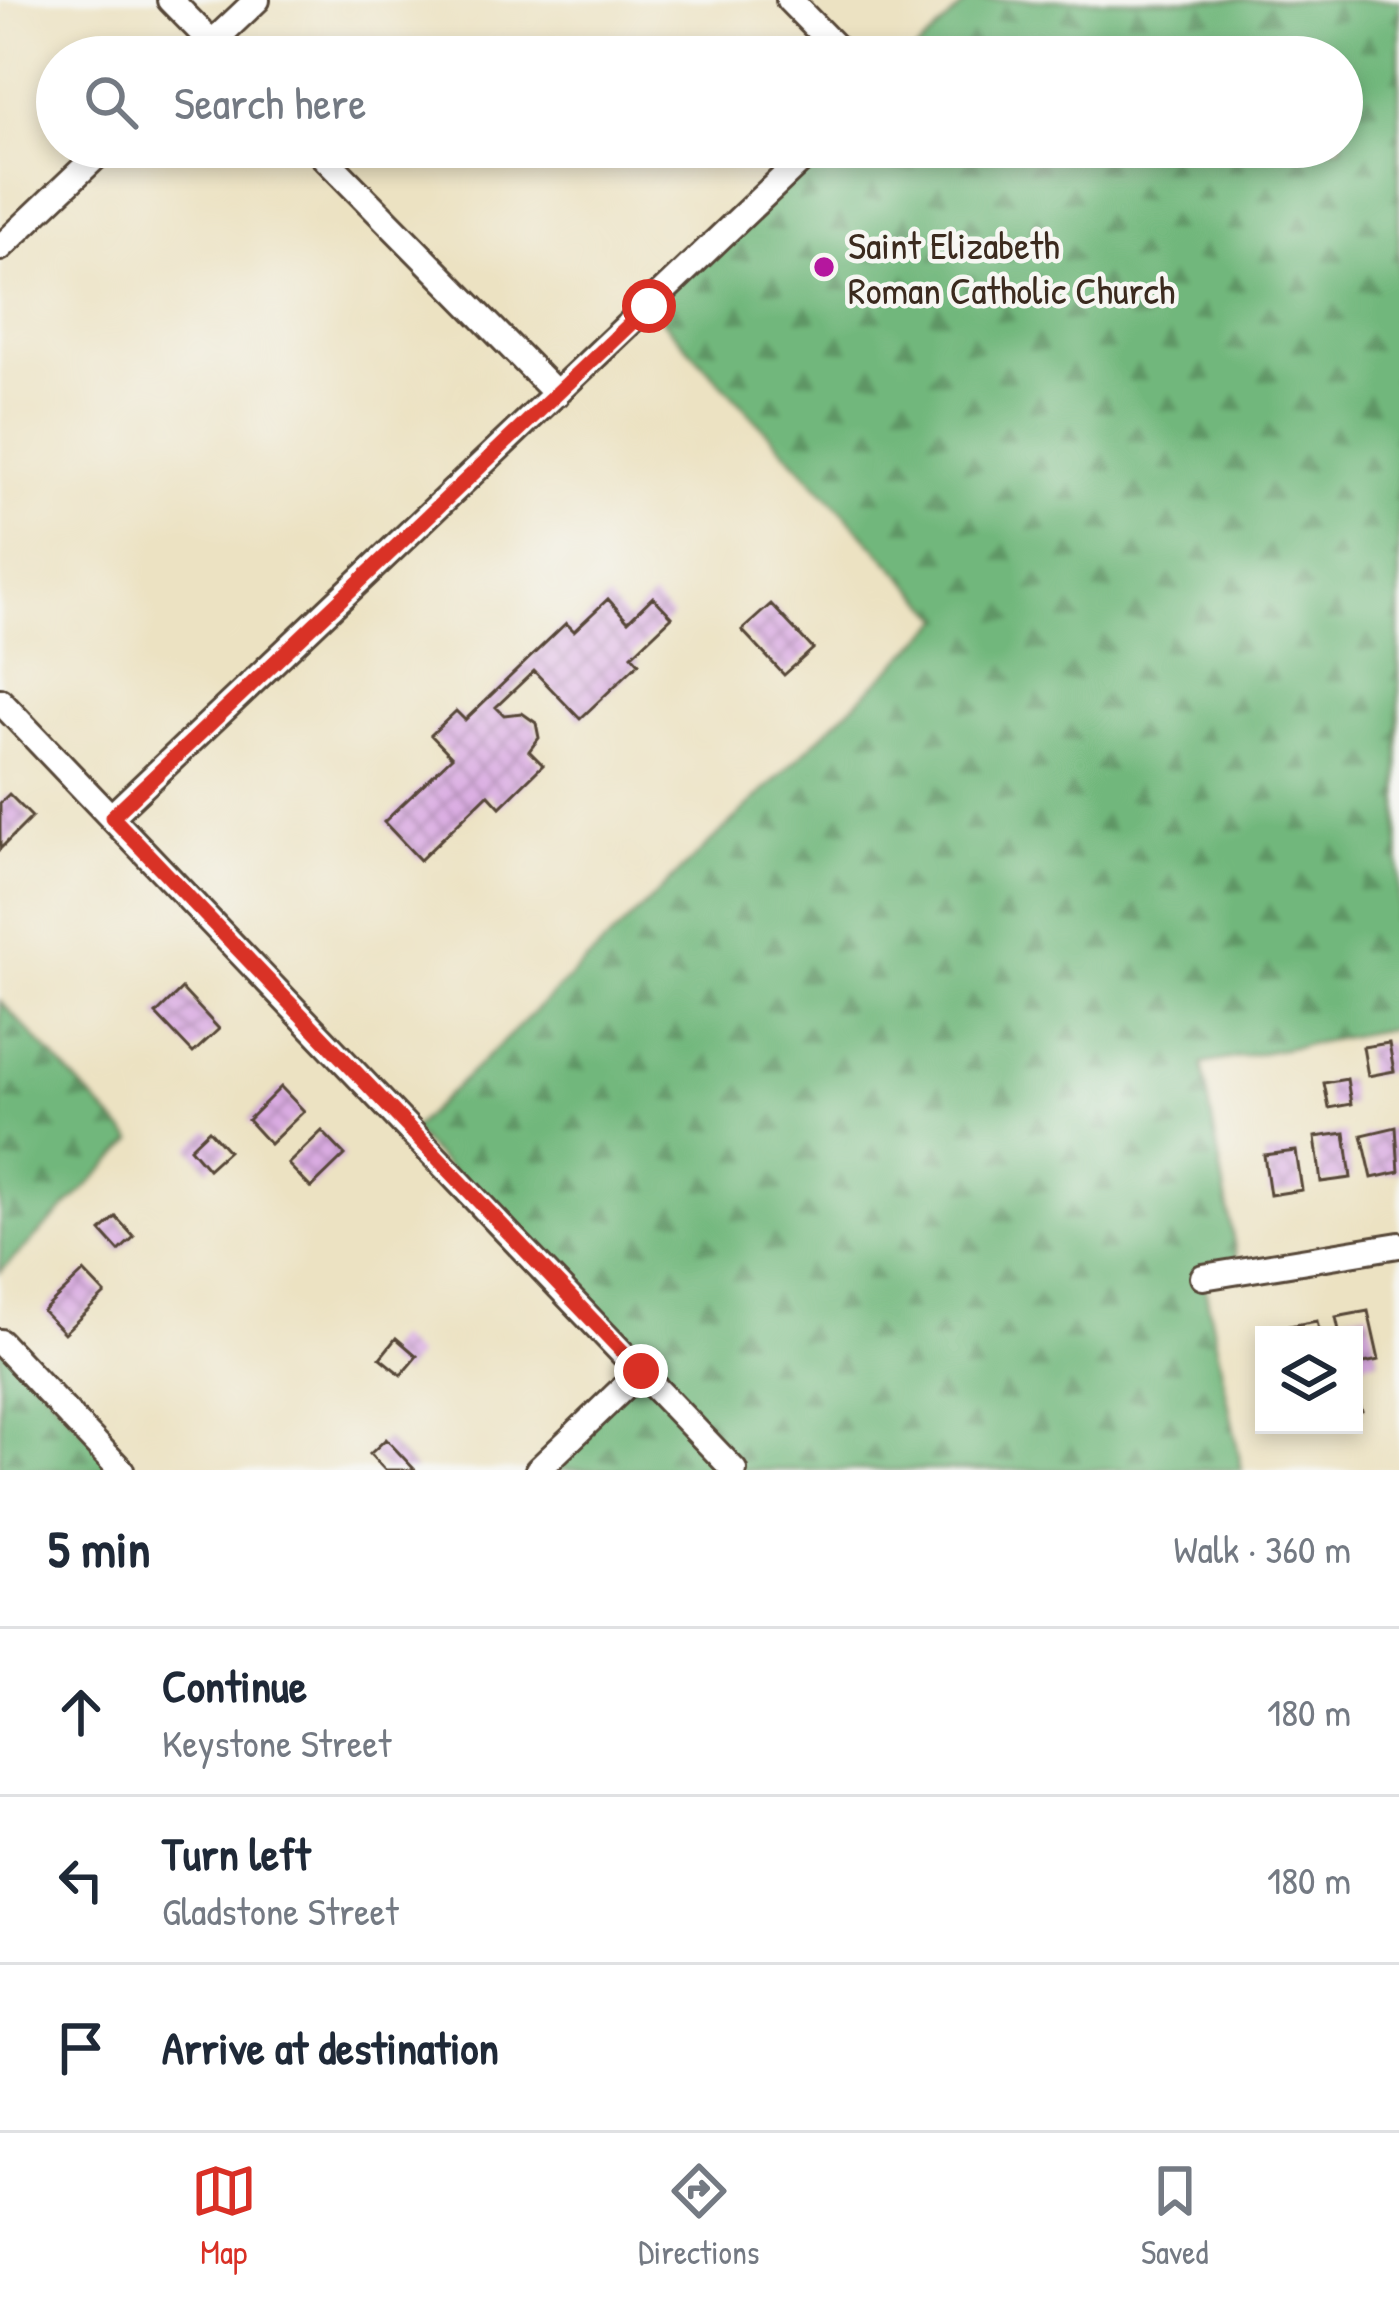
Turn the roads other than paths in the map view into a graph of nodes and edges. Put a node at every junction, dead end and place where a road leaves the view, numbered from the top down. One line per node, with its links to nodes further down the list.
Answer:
1 (170, 0): 4 (street)
2 (257, 0): 5 (street)
3 (789, 0): 6 (street)
4 (199, 36)
5 (226, 36)
6 (824, 36)
7 (84, 168): 10 (street)
8 (335, 168): 11 (street)
9 (793, 168): 11 (street)
10 (0, 248)
11 (556, 394): 13 (street)
12 (0, 701): 13 (street)
13 (112, 817): 17 (street)
14 (1399, 1245): 15 (street)
15 (1203, 1277)
16 (0, 1342): 18 (street)
17 (641, 1371): 19 (street); 20 (street)
18 (121, 1470)
19 (538, 1470)
20 (734, 1470)

